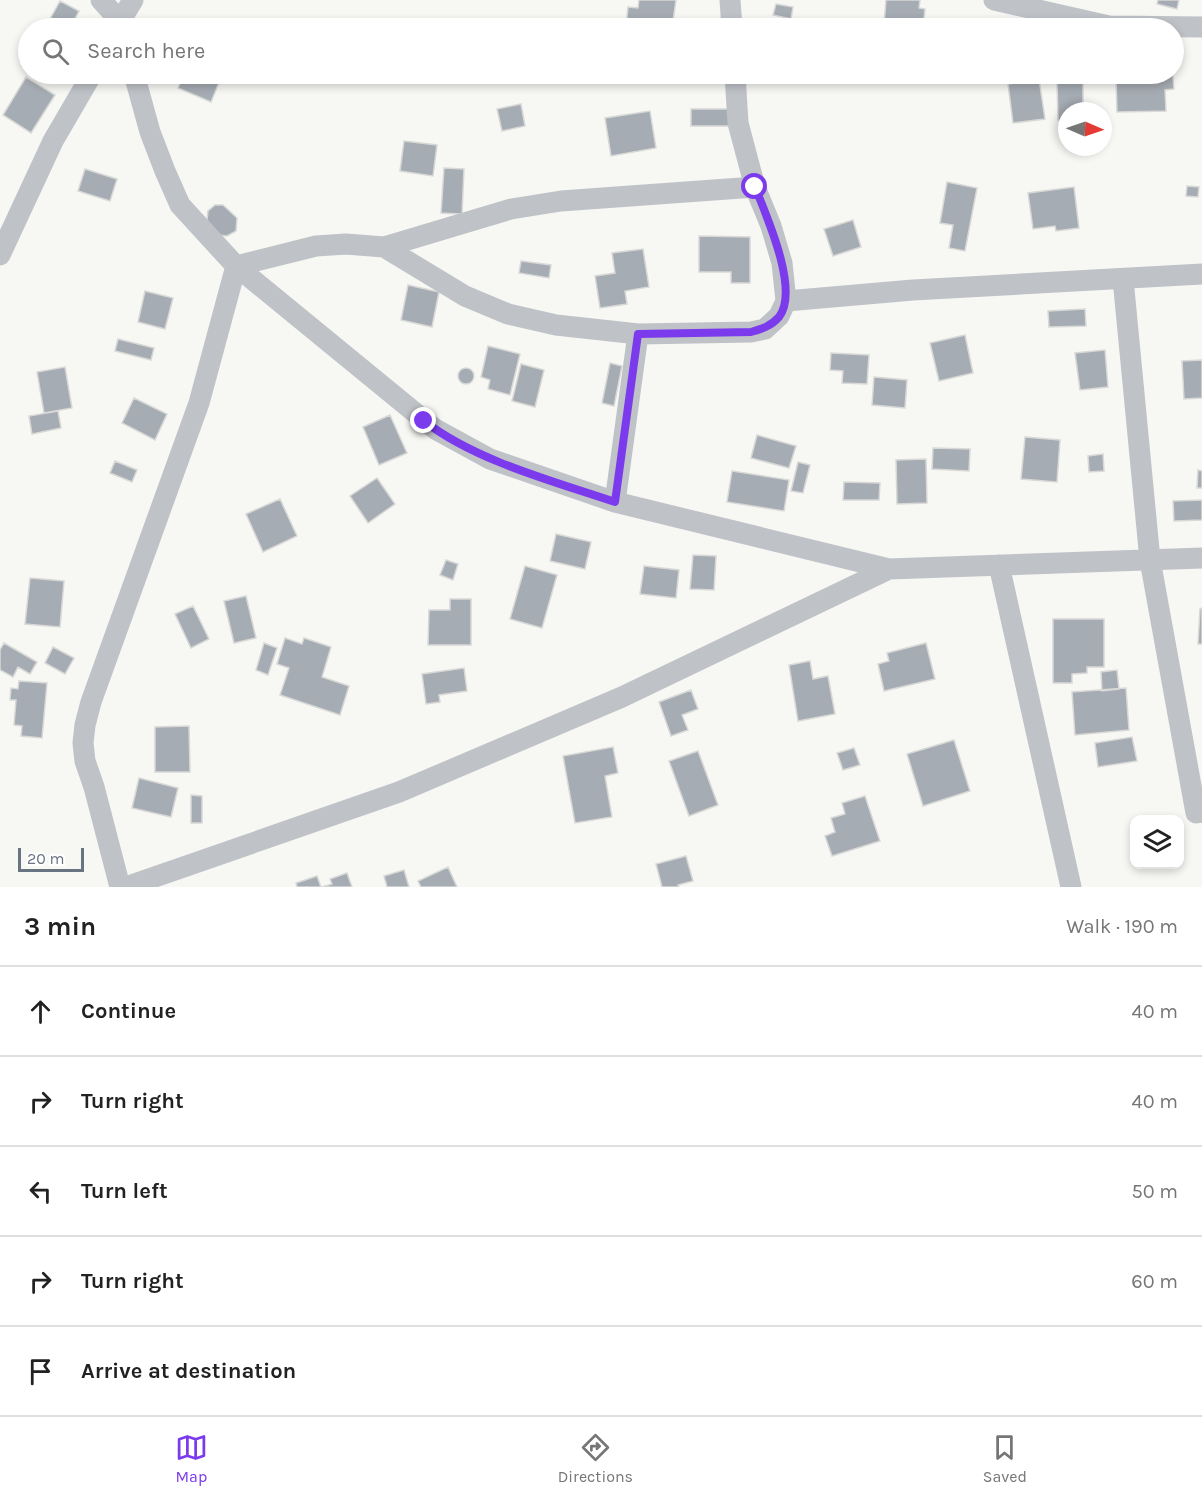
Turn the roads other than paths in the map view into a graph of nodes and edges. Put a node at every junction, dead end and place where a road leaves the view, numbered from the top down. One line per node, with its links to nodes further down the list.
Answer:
1 (101, 0): 5 (street)
2 (133, 0): 6 (street)
3 (730, 0): 7 (street)
4 (994, 0): 8 (street)
5 (113, 18)
6 (123, 18)
7 (731, 18)
8 (1073, 18)
9 (1184, 27): 10 (street)
10 (1202, 27)
11 (86, 84): 15 (street)
12 (137, 84): 17 (street)
13 (736, 84): 14 (street)
14 (755, 187): 16 (street); 20 (street)
15 (3, 244)
16 (384, 247): 17 (street); 21 (street)
17 (236, 266): 22 (street); 28 (street)
18 (1202, 274): 19 (street)
19 (1123, 279): 20 (street); 24 (street)
20 (786, 301): 21 (street)
21 (638, 334): 22 (street)
22 (615, 502): 26 (street)
23 (1202, 558): 24 (street)
24 (1150, 560): 25 (street); 27 (street)
25 (999, 565): 26 (street); 30 (street)
26 (889, 568): 29 (street)
27 (1200, 819)
28 (120, 887)
29 (126, 887)
30 (1071, 887)

